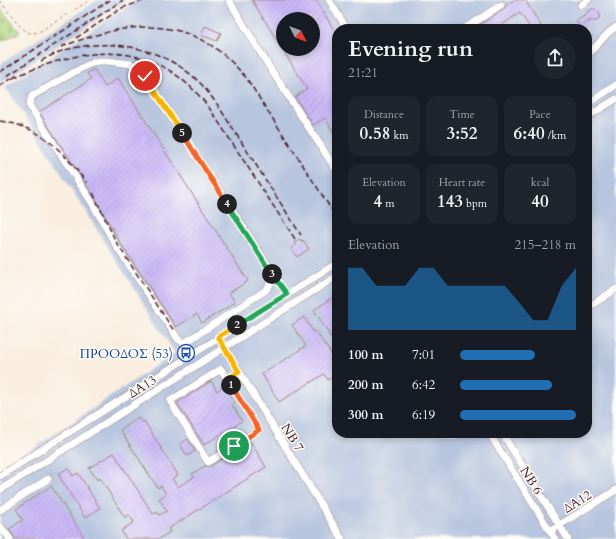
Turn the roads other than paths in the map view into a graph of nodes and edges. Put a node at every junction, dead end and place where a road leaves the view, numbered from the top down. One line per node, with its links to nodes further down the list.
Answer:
1 (229, 0): 14 (street)
2 (329, 0): 6 (street)
3 (588, 0): 5 (street)
4 (501, 5): 7 (street)
5 (581, 5)
6 (343, 24)
7 (472, 24)
8 (616, 27): 9 (street)
9 (592, 51)
10 (616, 86): 12 (street)
11 (616, 99): 13 (street)
12 (592, 101)
13 (592, 114)
14 (332, 163)
15 (332, 266): 19 (street, ΔΑ13)
16 (271, 272): 16 (street); 19 (street)
17 (332, 279): 22 (street, ΔΑ13)
18 (616, 289): 20 (street)
19 (287, 294): 21 (street, ΔΑ13)
20 (592, 305)
21 (218, 337): 22 (street, ΝΒ 7); 27 (street, ΔΑ13)
22 (224, 347): 23 (street, ΝΒ 7); 29 (street, ΔΑ13)
23 (239, 372): 24 (street); 36 (street, ΝΒ 7)
24 (227, 379): 24 (street)
25 (492, 438): 34 (street, ΝΒ 6)
26 (505, 438): 33 (street, ΝΒ 6)
27 (0, 476)
28 (48, 479): 31 (street)
29 (0, 490)
30 (616, 490): 33 (street, ΔΑ12)
31 (0, 510)
32 (0, 526): 35 (street)
33 (560, 526): 34 (street, ΔΑ12); 38 (street, ΝΒ 6)
34 (550, 531): 37 (street, ΝΒ 6)
35 (10, 539)
36 (342, 539)
37 (555, 539)
38 (568, 539)

